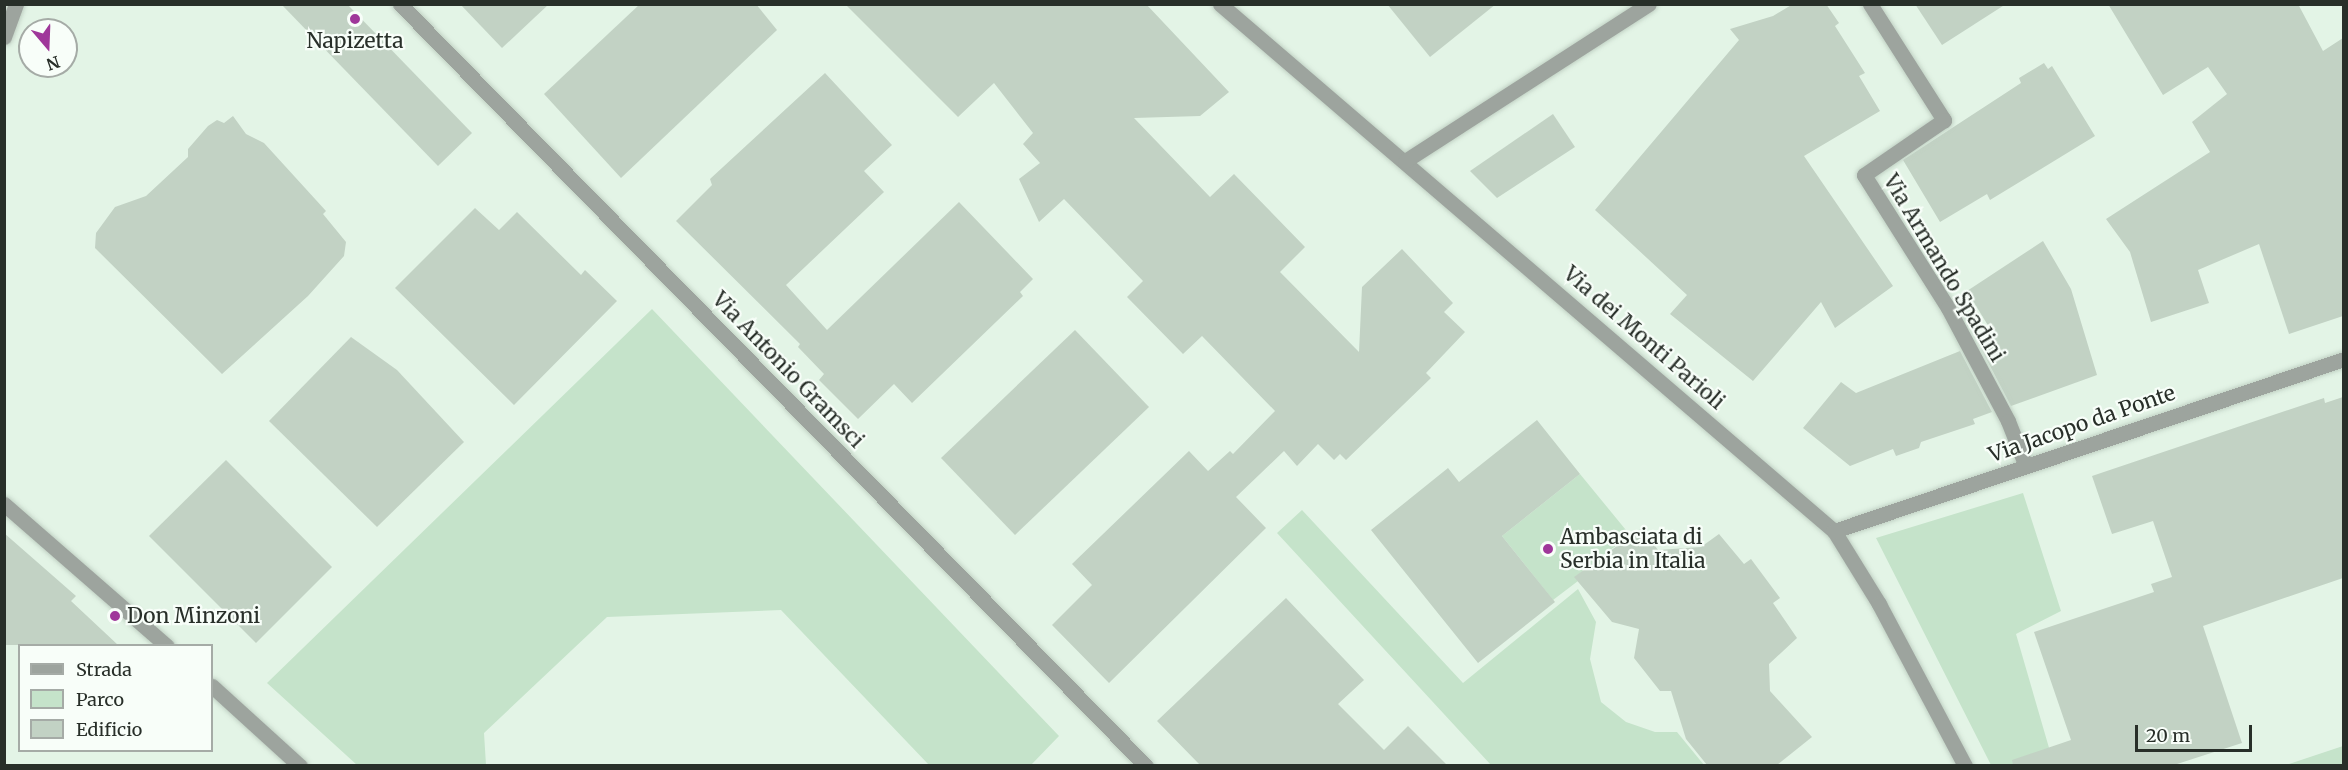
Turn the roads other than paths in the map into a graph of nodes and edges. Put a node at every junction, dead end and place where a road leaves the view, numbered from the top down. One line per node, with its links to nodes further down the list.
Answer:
1 (16, 4): 6 (street)
2 (400, 4): 15 (street, Via Antonio Gramsci)
3 (1220, 4): 7 (street, Via dei Monti Parioli)
4 (1649, 4): 7 (street)
5 (1870, 4): 9 (street, Via Armando Spadini)
6 (4, 38)
7 (1405, 161): 11 (street, Via dei Monti Parioli)
8 (2343, 358): 9 (street, Via Jacopo da Ponte)
9 (2025, 464): 11 (street, Via Jacopo da Ponte)
10 (4, 504): 12 (street)
11 (1834, 531): 16 (street, Via dei Monti Parioli)
12 (166, 644)
13 (213, 687): 14 (street)
14 (300, 765)
15 (1146, 765)
16 (1965, 765)

